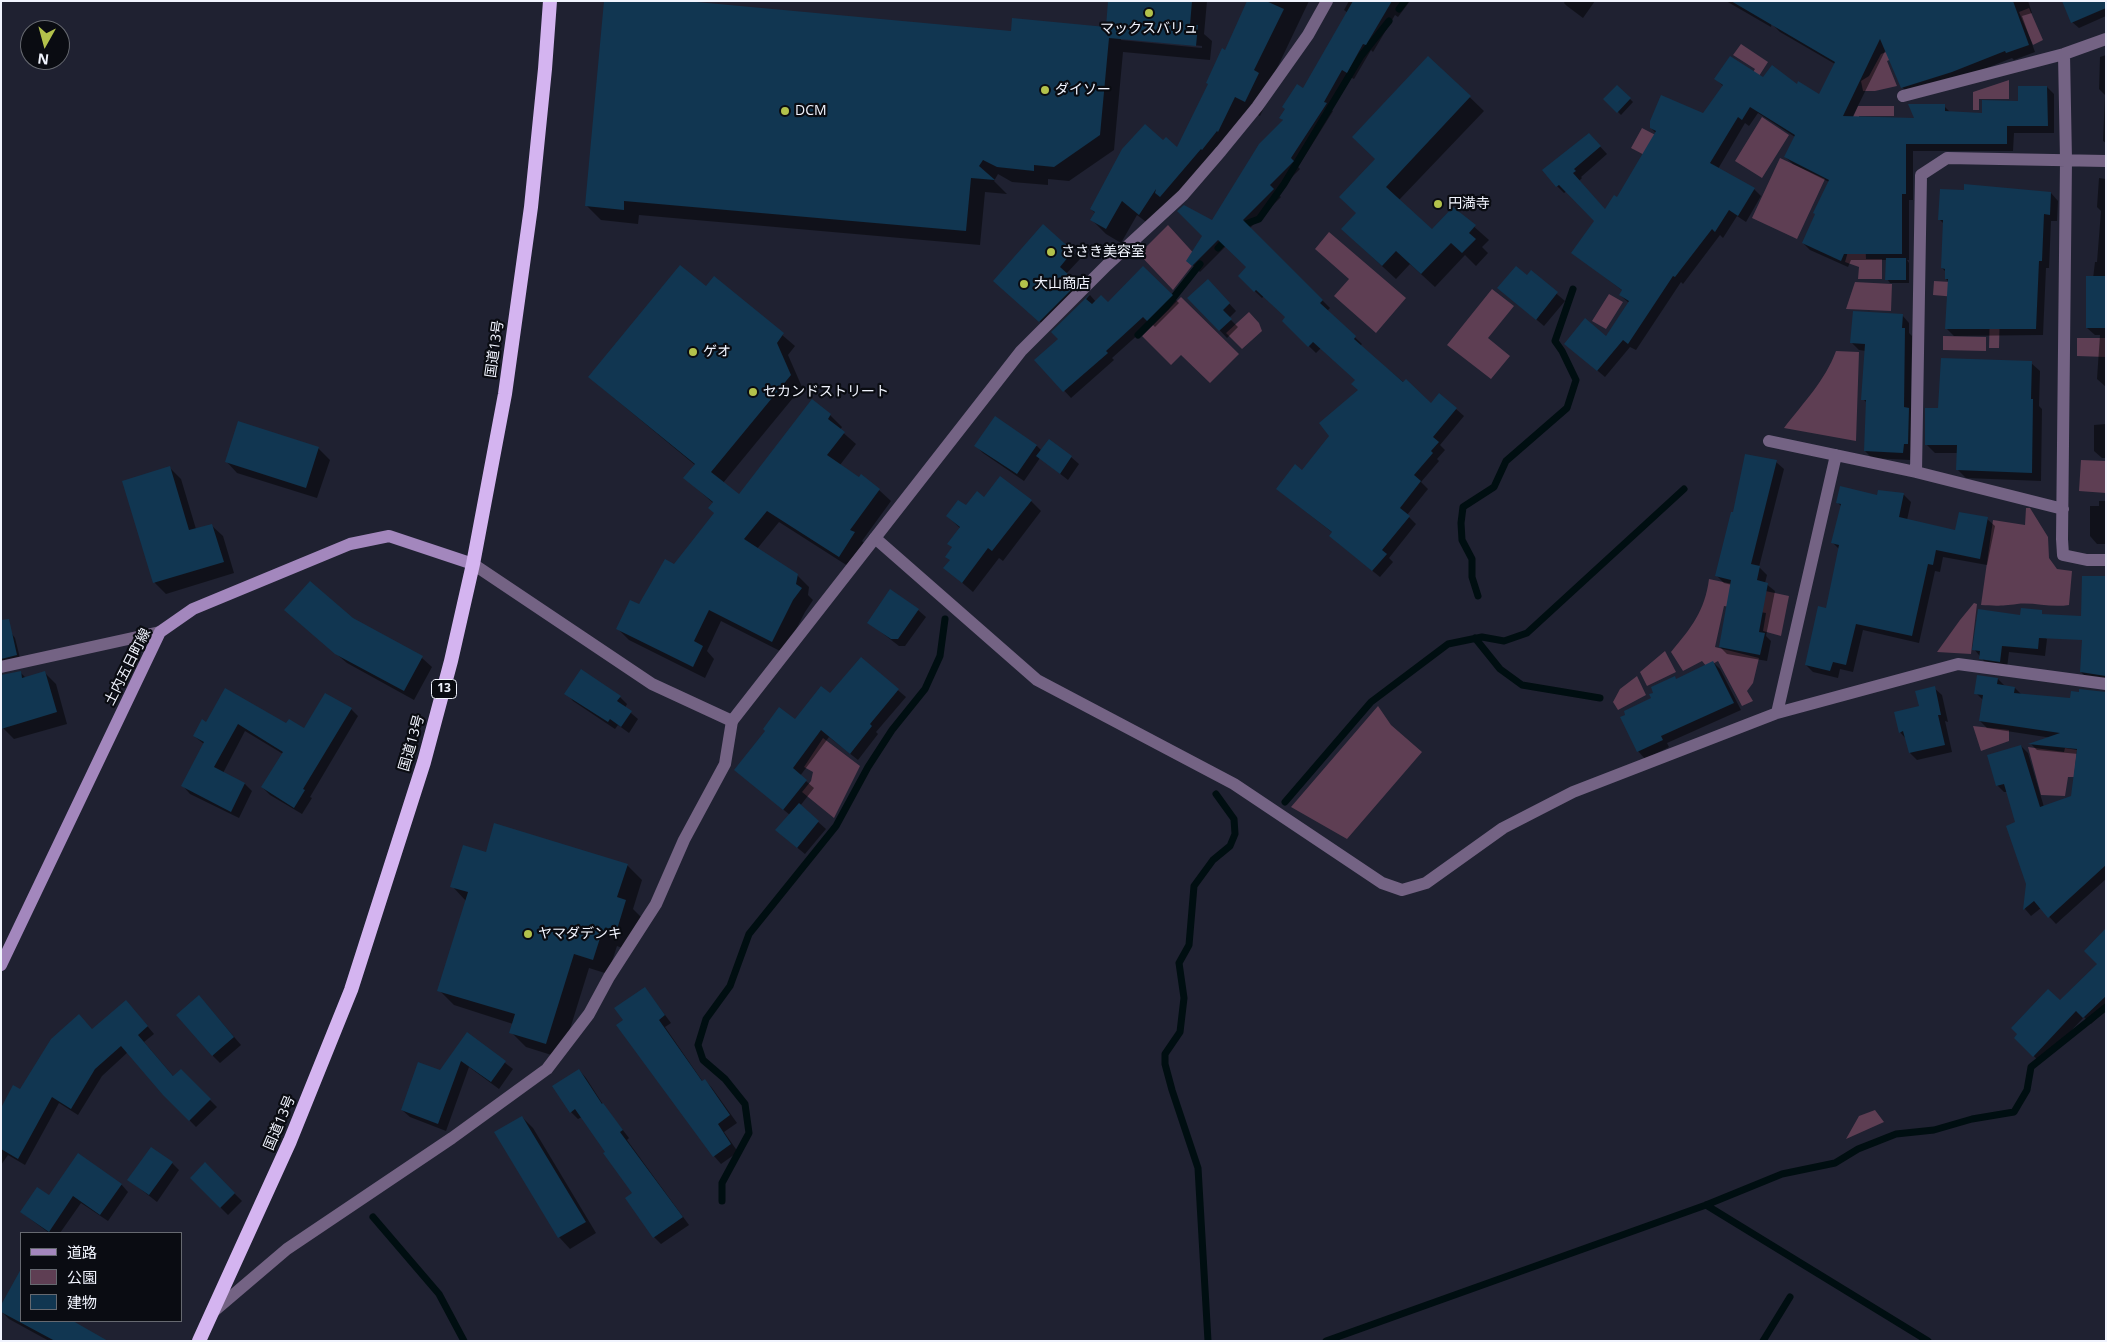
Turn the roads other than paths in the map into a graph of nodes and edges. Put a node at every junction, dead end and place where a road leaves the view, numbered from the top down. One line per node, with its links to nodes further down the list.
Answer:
1 (550, 1): 14 (highway, 国道13号 / 13)
2 (1327, 1): 12 (street)
3 (2106, 39): 4 (street)
4 (2064, 54): 5 (street); 6 (street)
5 (1904, 96)
6 (2066, 160): 7 (street); 10 (street); 11 (street)
7 (2106, 161)
8 (1769, 441): 9 (street)
9 (1836, 455): 10 (street); 18 (street)
10 (1916, 472): 11 (street)
11 (2063, 509): 13 (street)
12 (875, 538): 18 (street); 19 (street)
13 (2106, 560)
14 (473, 564): 15 (main road, 土内五日町線); 19 (street); 21 (highway, 国道13号 / 13)
15 (160, 632): 16 (street); 20 (main road, 土内五日町線)
16 (1, 667)
17 (2106, 684): 18 (street)
18 (1777, 713)
19 (732, 721): 21 (street)
20 (1, 965)
21 (213, 1312): 22 (highway, 国道13号 / 13)
22 (199, 1341)

